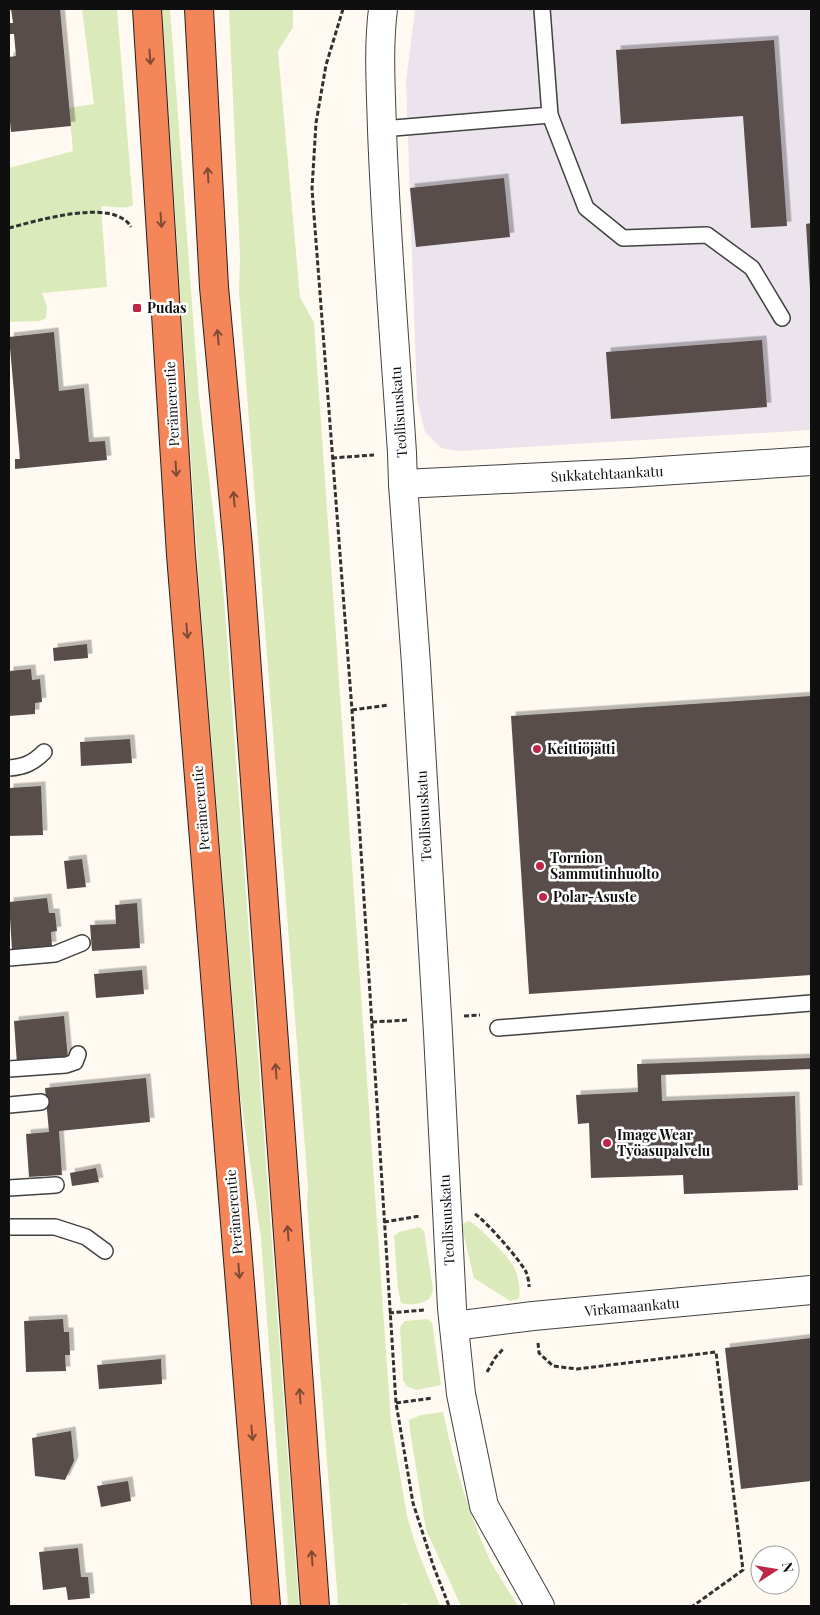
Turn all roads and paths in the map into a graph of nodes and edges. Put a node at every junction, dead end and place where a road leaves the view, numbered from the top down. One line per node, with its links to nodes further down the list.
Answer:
1 (147, 9): 46 (highway, Perämerentie, one-way to 46)
2 (198, 9): 47 (highway, one-way to 2)
3 (343, 9): 12 (path)
4 (383, 9): 7 (street, Teollisuuskatu)
5 (542, 9): 6 (lane)
6 (550, 114): 7 (lane); 10 (lane)
7 (382, 129): 11 (street, Teollisuuskatu)
8 (9, 228): 9 (path)
9 (132, 234)
10 (782, 318)
11 (402, 453): 12 (path); 14 (street, Teollisuuskatu)
12 (332, 458): 16 (path)
13 (811, 461): 14 (street, Sukkatehtaankatu)
14 (403, 484): 40 (street, Teollisuuskatu)
15 (389, 705): 16 (path)
16 (352, 710): 25 (path)
17 (44, 752): 18 (lane)
18 (9, 768)
19 (82, 943): 20 (lane)
20 (9, 958)
21 (811, 1003): 26 (lane)
22 (489, 1014): 23 (path)
23 (456, 1017)
24 (410, 1020): 25 (path)
25 (372, 1022): 35 (path)
26 (498, 1028)
27 (78, 1054): 28 (lane)
28 (9, 1069)
29 (41, 1102): 30 (lane)
30 (9, 1105)
31 (56, 1185): 32 (lane)
32 (9, 1188)
33 (471, 1213): 41 (path)
34 (422, 1216): 35 (path)
35 (384, 1222): 39 (path)
36 (9, 1227): 37 (lane)
37 (105, 1251)
38 (811, 1290): 41 (street, Virkamaankatu)
39 (390, 1313): 40 (path); 45 (path)
40 (453, 1317): 41 (street, Virkamaankatu); 49 (street, Teollisuuskatu)
41 (535, 1326): 50 (path)
42 (507, 1345): 43 (path)
43 (487, 1373)
44 (441, 1397): 45 (path)
45 (396, 1403): 48 (path)
46 (266, 1606)
47 (315, 1606)
48 (449, 1606)
49 (540, 1606)
50 (693, 1606)

